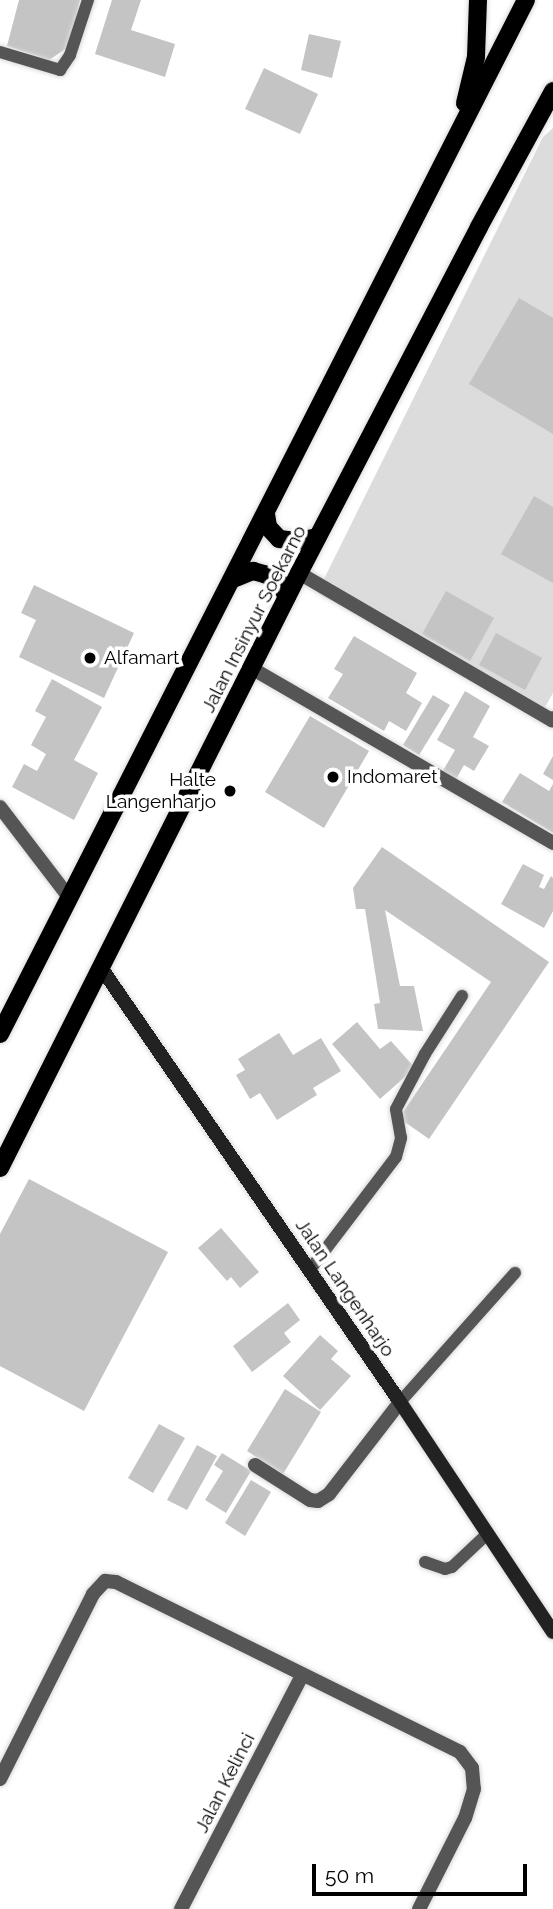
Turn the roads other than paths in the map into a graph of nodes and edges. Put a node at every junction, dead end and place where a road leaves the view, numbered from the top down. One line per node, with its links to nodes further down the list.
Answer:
1 (88, 0): 4 (lane)
2 (478, 0): 6 (main road)
3 (526, 0): 6 (main road, Jalan Insinyur Soekarno)
4 (0, 52)
5 (553, 92): 8 (main road, Jalan Insinyur Soekarno)
6 (459, 127): 7 (main road, Jalan Insinyur Soekarno)
7 (266, 514): 8 (main road); 10 (main road, Jalan Insinyur Soekarno)
8 (318, 537): 9 (main road, Jalan Insinyur Soekarno)
9 (299, 573): 11 (main road, Jalan Insinyur Soekarno); 13 (street)
10 (233, 579): 11 (main road); 16 (main road, Jalan Insinyur Soekarno)
11 (287, 597): 12 (main road, Jalan Insinyur Soekarno)
12 (253, 669): 15 (street); 17 (main road, Jalan Insinyur Soekarno)
13 (553, 719)
14 (0, 807): 16 (street)
15 (553, 844)
16 (68, 896): 19 (main road, Jalan Insinyur Soekarno)
17 (102, 969): 20 (main road, Jalan Insinyur Soekarno); 21 (main road, Jalan Langenharjo)
18 (462, 996): 21 (lane)
19 (0, 1034)
20 (0, 1168)
21 (309, 1271): 23 (main road, Jalan Langenharjo)
22 (515, 1273): 23 (lane)
23 (400, 1402): 24 (street); 25 (main road, Jalan Langenharjo)
24 (255, 1465)
25 (486, 1535): 26 (lane); 27 (main road, Jalan Langenharjo)
26 (425, 1562)
27 (553, 1632)
28 (302, 1676): 29 (street); 30 (street, Jalan Kelinci); 31 (street)
29 (0, 1779)
30 (181, 1909)
31 (419, 1909)

